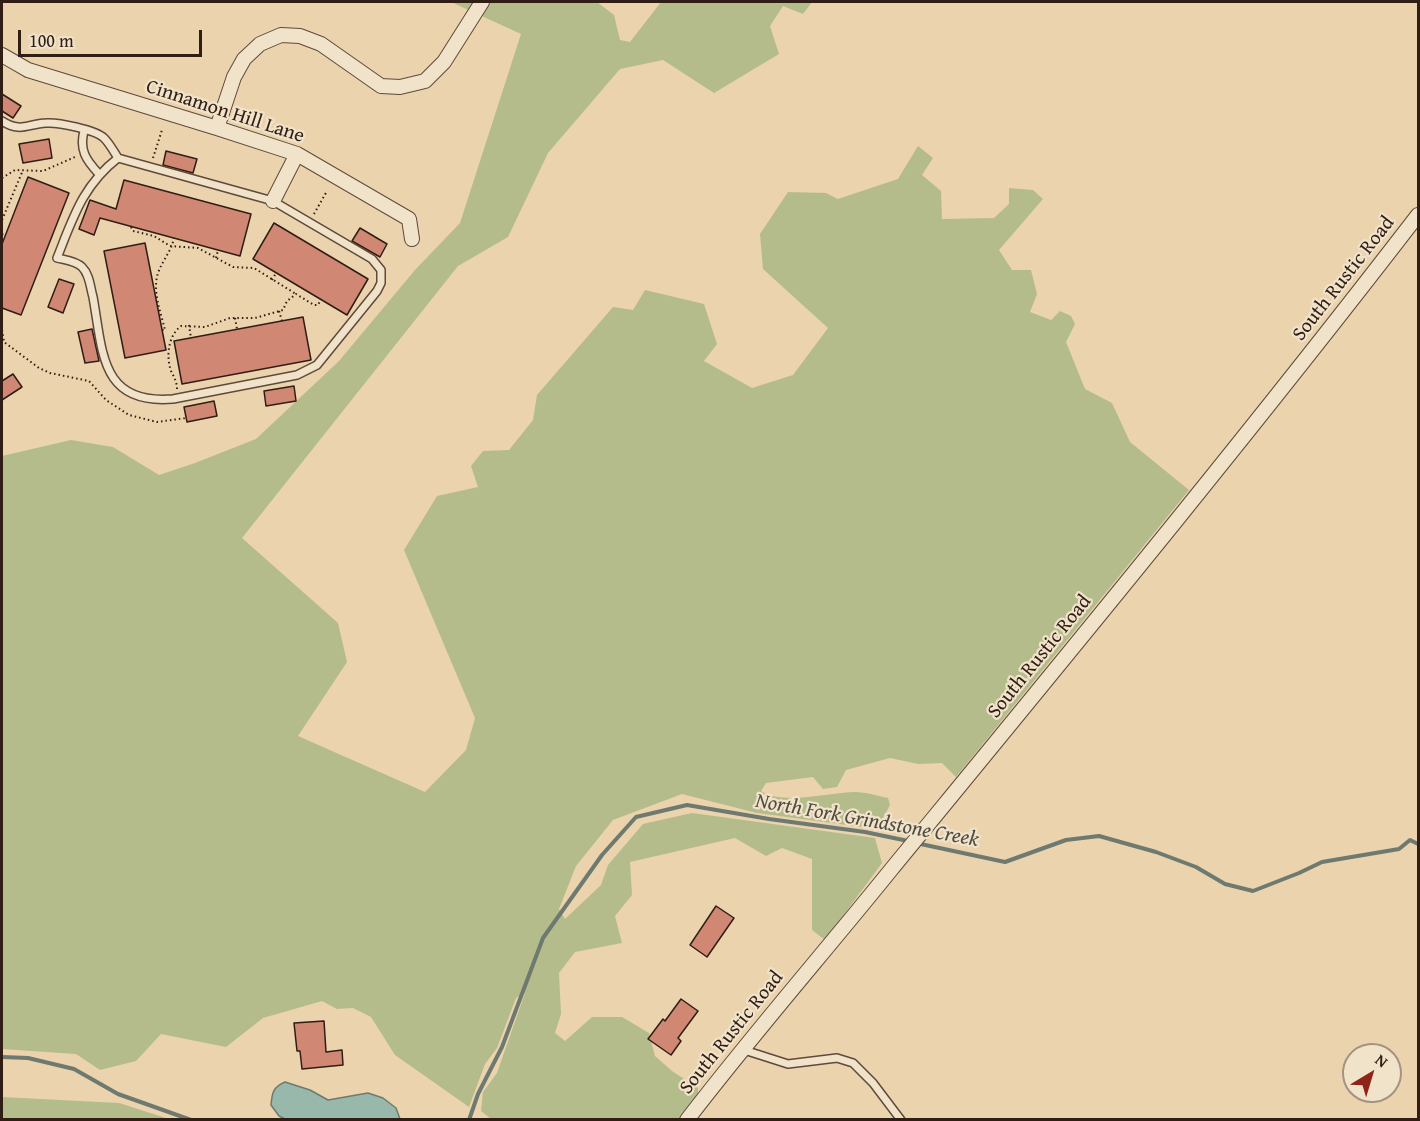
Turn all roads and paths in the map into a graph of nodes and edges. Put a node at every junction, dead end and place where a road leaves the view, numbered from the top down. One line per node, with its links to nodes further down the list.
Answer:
1 (482, 2): 4 (street)
2 (2, 56): 4 (street, Cinnamon Hill Lane)
3 (2, 121): 6 (lane)
4 (217, 128): 8 (street, Cinnamon Hill Lane)
5 (162, 130): 10 (path)
6 (84, 131): 7 (lane); 9 (lane)
7 (83, 153): 11 (path); 12 (lane)
8 (297, 154): 15 (street); 21 (street, Cinnamon Hill Lane)
9 (117, 158): 10 (lane); 12 (lane)
10 (151, 167): 15 (lane)
11 (23, 170): 13 (path); 17 (path)
12 (99, 174): 37 (lane)
13 (2, 178)
14 (327, 191): 18 (path)
15 (273, 201): 18 (lane)
16 (1419, 215): 39 (street, South Rustic Road)
17 (2, 220)
18 (309, 222): 37 (lane)
19 (131, 227): 22 (path)
20 (174, 238): 22 (path)
21 (412, 238)
22 (172, 246): 24 (path); 35 (path)
23 (218, 250): 24 (path)
24 (216, 258): 26 (path)
25 (276, 273): 26 (path)
26 (272, 280): 27 (path)
27 (296, 294): 28 (path); 29 (path)
28 (321, 299)
29 (279, 312): 30 (path); 31 (path)
30 (235, 318): 32 (path); 33 (path)
31 (282, 321)
32 (189, 325): 36 (path); 37 (path)
33 (237, 329)
34 (2, 330): 38 (path)
35 (162, 330)
36 (190, 338)
37 (178, 398)
38 (186, 418)
39 (741, 1049): 40 (street, South Rustic Road); 41 (lane)
40 (687, 1119)
41 (901, 1119)

